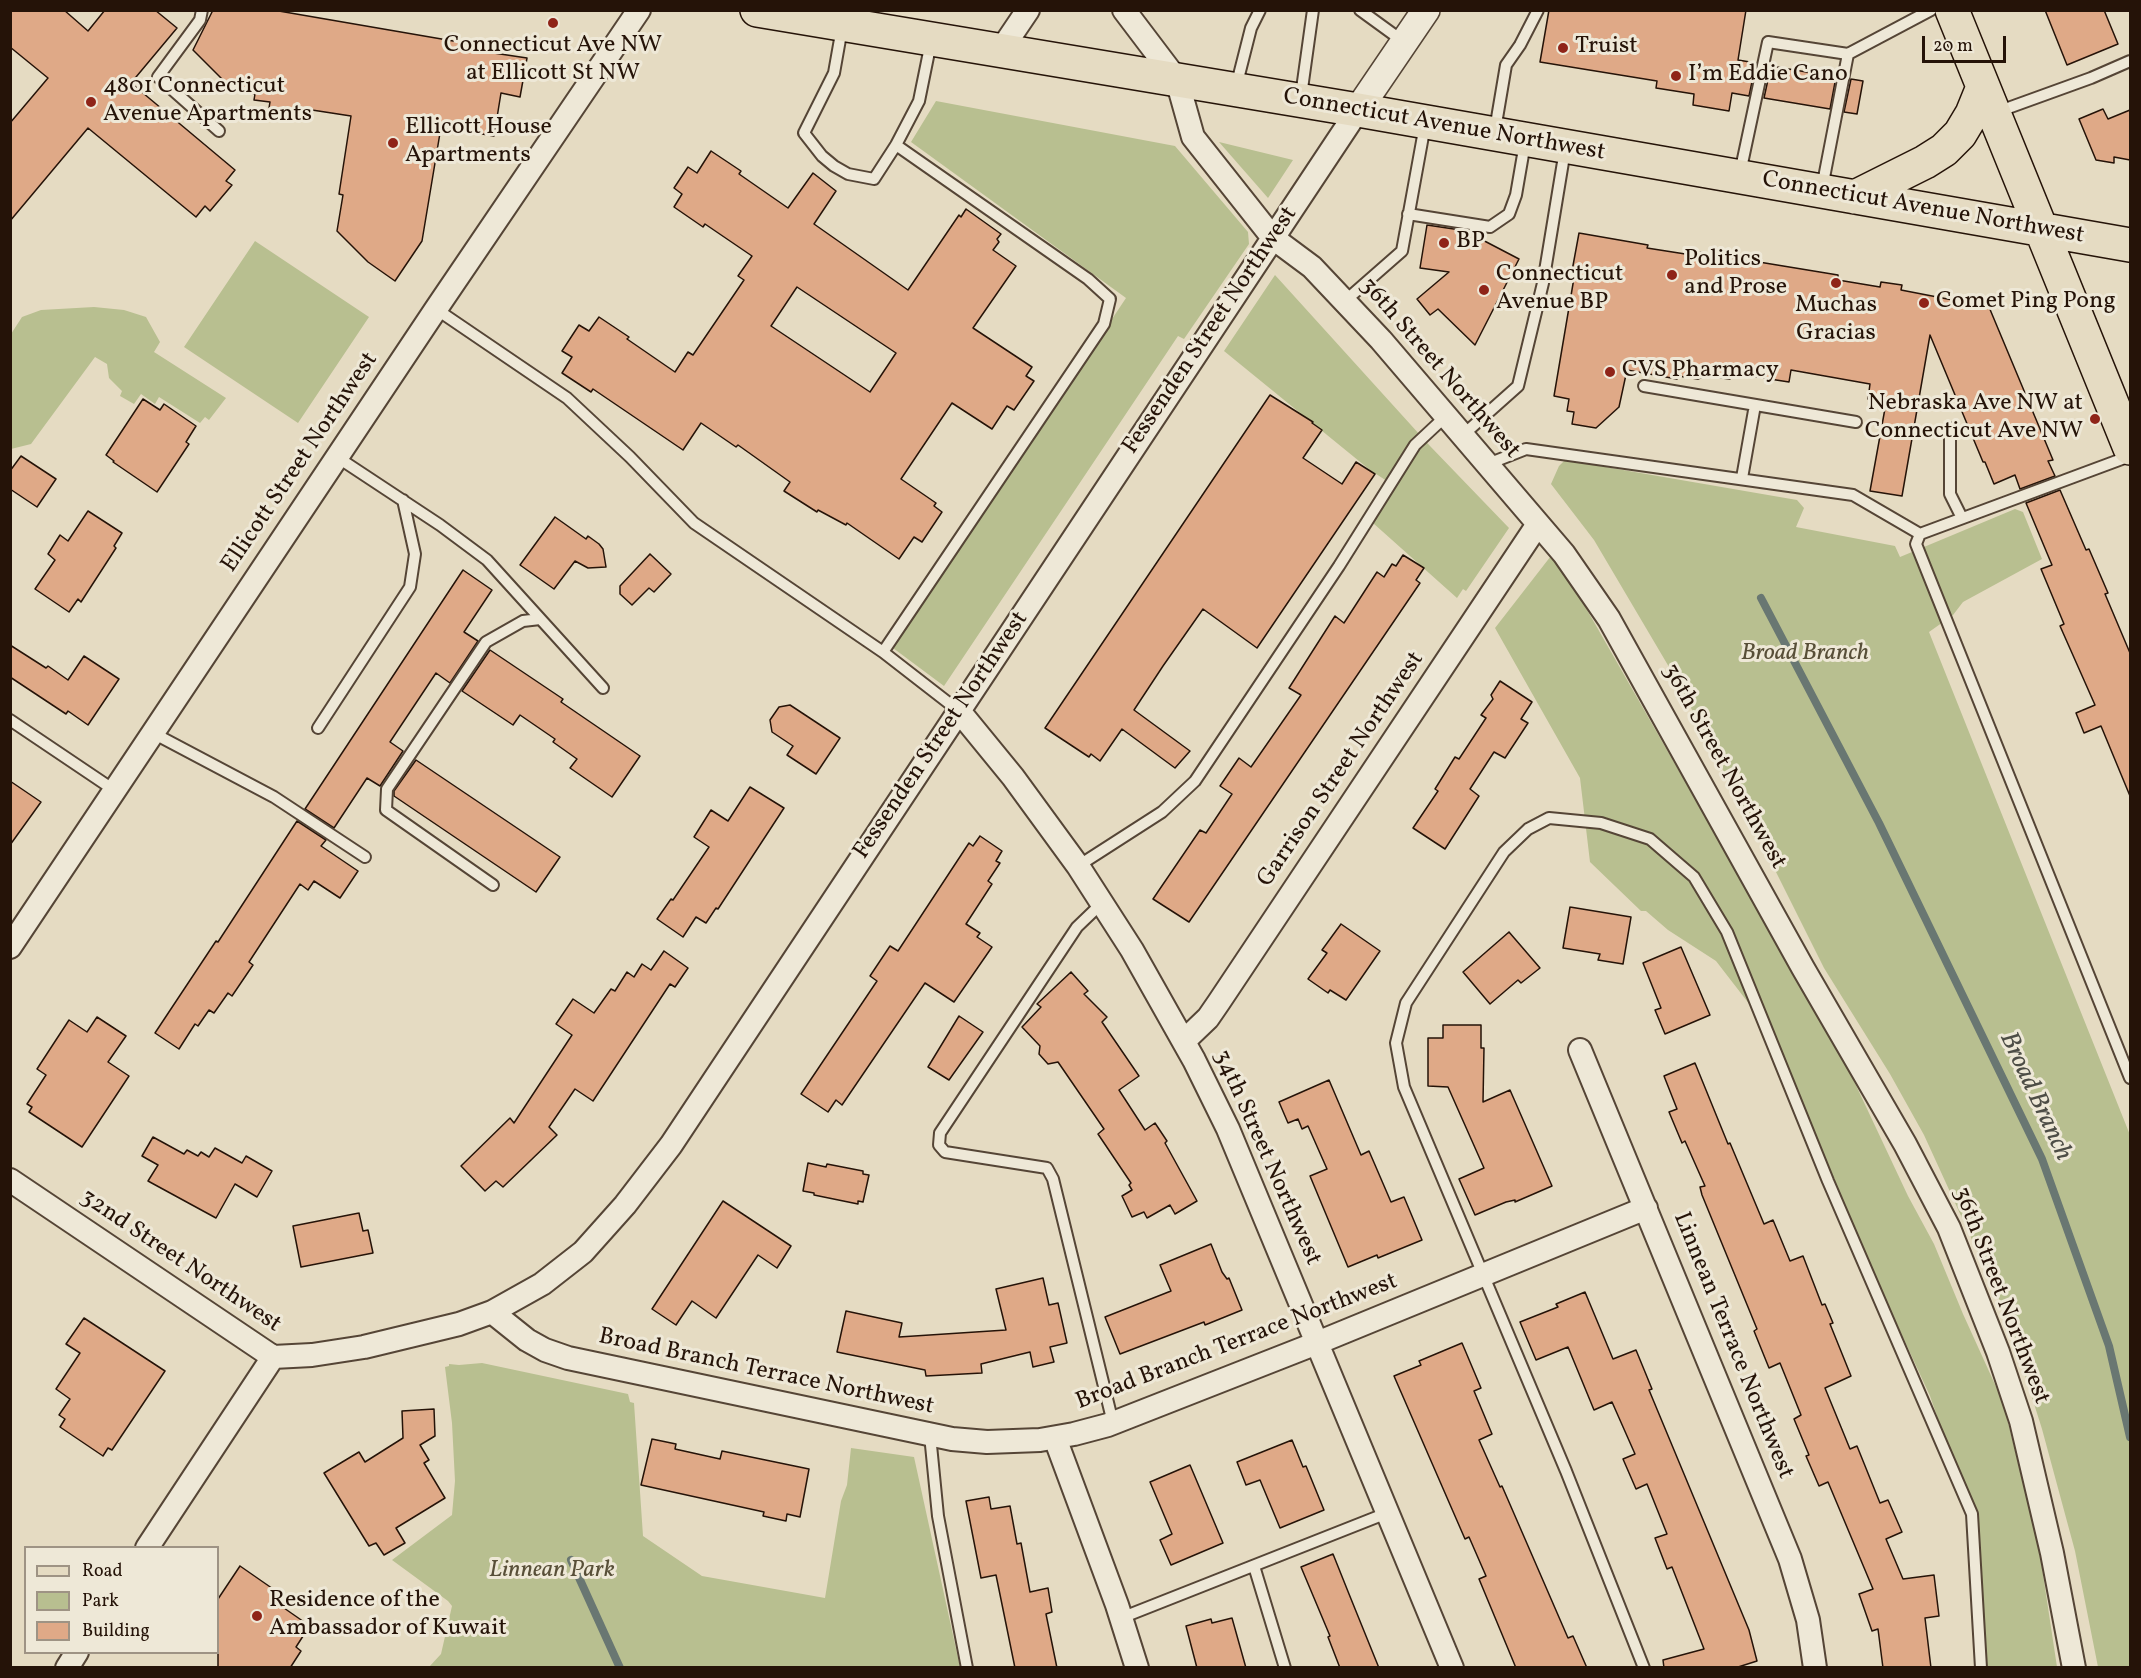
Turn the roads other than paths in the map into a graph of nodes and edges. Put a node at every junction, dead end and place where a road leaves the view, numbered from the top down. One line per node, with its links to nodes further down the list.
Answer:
1 (202, 10): 25 (lane)
2 (639, 10): 37 (street, Ellicott Street Northwest)
3 (756, 10): 13 (main road, Connecticut Avenue Northwest)
4 (1028, 10): 16 (street)
5 (1124, 10): 19 (street, 36th Street Northwest)
6 (1260, 10): 20 (lane)
7 (1313, 10): 22 (lane)
8 (1426, 10): 15 (street, Fessenden Street Northwest)
9 (1538, 10): 26 (lane)
10 (1931, 10): 17 (lane)
11 (1952, 10): 21 (main road)
12 (1356, 11): 15 (lane)
13 (843, 25): 14 (main road, Connecticut Avenue Northwest); 27 (lane)
14 (931, 40): 16 (main road, Connecticut Avenue Northwest); 27 (lane)
15 (1404, 42): 23 (street, Fessenden Street Northwest)
16 (1001, 50): 19 (main road, Connecticut Avenue Northwest)
17 (1848, 54): 29 (lane); 30 (lane)
18 (2130, 61): 21 (lane)
19 (1177, 80): 20 (main road, Connecticut Avenue Northwest); 34 (street, 36th Street Northwest)
20 (1235, 90): 22 (main road, Connecticut Avenue Northwest)
21 (1988, 100): 31 (main road); 33 (main road)
22 (1301, 101): 23 (main road, Connecticut Avenue Northwest)
23 (1358, 110): 24 (main road, Connecticut Avenue Northwest); 34 (street, Fessenden Street Northwest)
24 (1425, 122): 26 (main road, Connecticut Avenue Northwest); 32 (lane)
25 (219, 131)
26 (1510, 137): 28 (main road, Connecticut Avenue Northwest); 32 (lane)
27 (896, 145): 54 (lane)
28 (1565, 146): 29 (main road, Connecticut Avenue Northwest); 43 (lane)
29 (1739, 177): 30 (main road, Connecticut Avenue Northwest)
30 (1821, 191): 31 (main road, Connecticut Avenue Northwest)
31 (1855, 197): 33 (main road, Connecticut Avenue Northwest)
32 (1408, 214): 36 (lane)
33 (2040, 230): 35 (main road, Connecticut Avenue Northwest); 44 (main road)
34 (1273, 238): 36 (street, 36th Street Northwest); 56 (street, Fessenden Street Northwest)
35 (2130, 245)
36 (1345, 301): 40 (street, 36th Street Northwest)
37 (436, 309): 46 (street, Ellicott Street Northwest); 54 (lane)
38 (1644, 386): 39 (lane)
39 (1755, 405): 41 (lane); 48 (lane)
40 (1446, 416): 43 (street, 36th Street Northwest); 62 (lane)
41 (1856, 422)
42 (1950, 429): 50 (lane)
43 (1463, 435): 47 (street, 36th Street Northwest)
44 (2130, 448)
45 (2130, 456): 50 (lane)
46 (337, 457): 49 (lane); 59 (street, Ellicott Street Northwest)
47 (1488, 464): 48 (lane); 51 (street, 36th Street Northwest)
48 (1742, 478): 52 (lane)
49 (403, 500): 53 (lane); 58 (lane)
50 (1962, 518): 52 (lane)
51 (1538, 524): 66 (street, Garrison Street Northwest); 92 (street, 36th Street Northwest)
52 (1920, 534): 68 (lane)
53 (540, 619): 55 (lane); 63 (lane)
54 (883, 652): 56 (lane)
55 (603, 688)
56 (959, 711): 62 (street, 34th Street Northwest); 72 (street, Fessenden Street Northwest)
57 (10, 720): 60 (lane)
58 (318, 728)
59 (152, 733): 60 (street, Ellicott Street Northwest); 61 (lane)
60 (114, 790): 65 (street, Ellicott Street Northwest)
61 (365, 857)
62 (1078, 866): 64 (street, 34th Street Northwest)
63 (493, 885)
64 (1102, 903): 66 (street, 34th Street Northwest); 76 (lane)
65 (10, 947)
66 (1184, 1041): 73 (street, 34th Street Northwest)
67 (1580, 1050): 70 (street, Linnean Terrace Northwest)
68 (2130, 1078)
69 (10, 1180): 75 (street, 32nd Street Northwest)
70 (1646, 1208): 71 (street, Broad Branch Terrace Northwest); 90 (street, Linnean Terrace Northwest)
71 (1484, 1274): 73 (street, Broad Branch Terrace Northwest); 89 (lane); 91 (lane)
72 (492, 1312): 74 (street, Fessenden Street Northwest); 77 (street, Broad Branch Terrace Northwest)
73 (1317, 1343): 76 (street, Broad Branch Terrace Northwest); 79 (street, 34th Street Northwest)
74 (364, 1347): 75 (street, 32nd Street Northwest)
75 (273, 1357): 80 (street)
76 (1113, 1423): 78 (street, Broad Branch Terrace Northwest)
77 (930, 1435): 78 (street, Broad Branch Terrace Northwest); 85 (lane)
78 (1055, 1438): 82 (street)
79 (1388, 1513): 81 (lane); 88 (street, 34th Street Northwest)
80 (148, 1546)
81 (1254, 1566): 82 (lane); 87 (lane)
82 (1121, 1618): 86 (street)
83 (76, 1654): 84 (street)
84 (67, 1668)
85 (968, 1668)
86 (1137, 1668)
87 (1285, 1668)
88 (1452, 1668)
89 (1644, 1668)
90 (1815, 1668)
91 (1981, 1668)
92 (2074, 1668)

